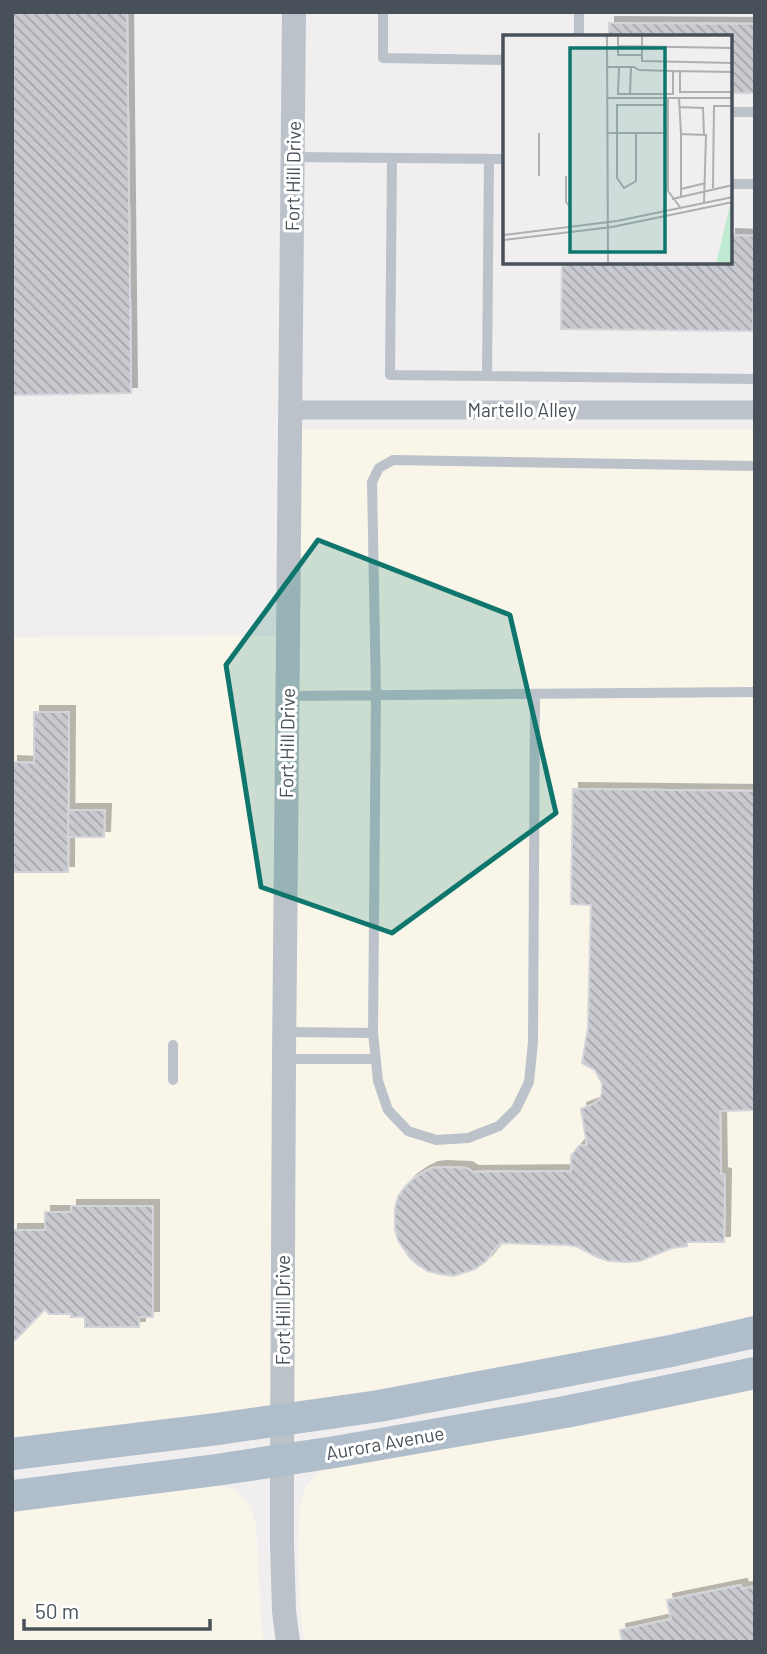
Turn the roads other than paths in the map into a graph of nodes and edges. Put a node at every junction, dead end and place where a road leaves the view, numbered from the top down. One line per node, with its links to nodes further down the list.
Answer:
1 (294, 12): 8 (street, Fort Hill Drive)
2 (383, 12): 5 (lane)
3 (579, 12): 4 (lane)
4 (579, 35)
5 (503, 60)
6 (732, 112): 7 (lane)
7 (755, 112)
8 (293, 157): 9 (lane); 16 (street, Fort Hill Drive)
9 (392, 158): 10 (lane); 14 (lane)
10 (489, 159): 11 (lane); 14 (lane)
11 (503, 159)
12 (732, 184): 13 (lane)
13 (755, 184)
14 (487, 376): 15 (lane)
15 (755, 379)
16 (290, 410): 17 (street, Martello Alley); 22 (street, Fort Hill Drive)
17 (755, 410)
18 (755, 466): 21 (lane)
19 (755, 692): 20 (lane)
20 (535, 694): 21 (lane); 27 (lane)
21 (376, 695): 22 (lane); 24 (lane)
22 (288, 696): 23 (street, Fort Hill Drive)
23 (284, 1032): 24 (lane); 26 (street, Fort Hill Drive)
24 (373, 1033): 27 (lane)
25 (173, 1045): 28 (lane)
26 (284, 1059): 27 (lane); 31 (street, Fort Hill Drive)
27 (375, 1059)
28 (173, 1080)
29 (755, 1332): 31 (main road, Aurora Avenue)
30 (755, 1373): 33 (main road, Aurora Avenue)
31 (283, 1420): 32 (main road, Aurora Avenue); 33 (street, Fort Hill Drive)
32 (12, 1454)
33 (282, 1460): 34 (main road, Aurora Avenue); 35 (street, Fort Hill Drive)
34 (12, 1496)
35 (288, 1642)

